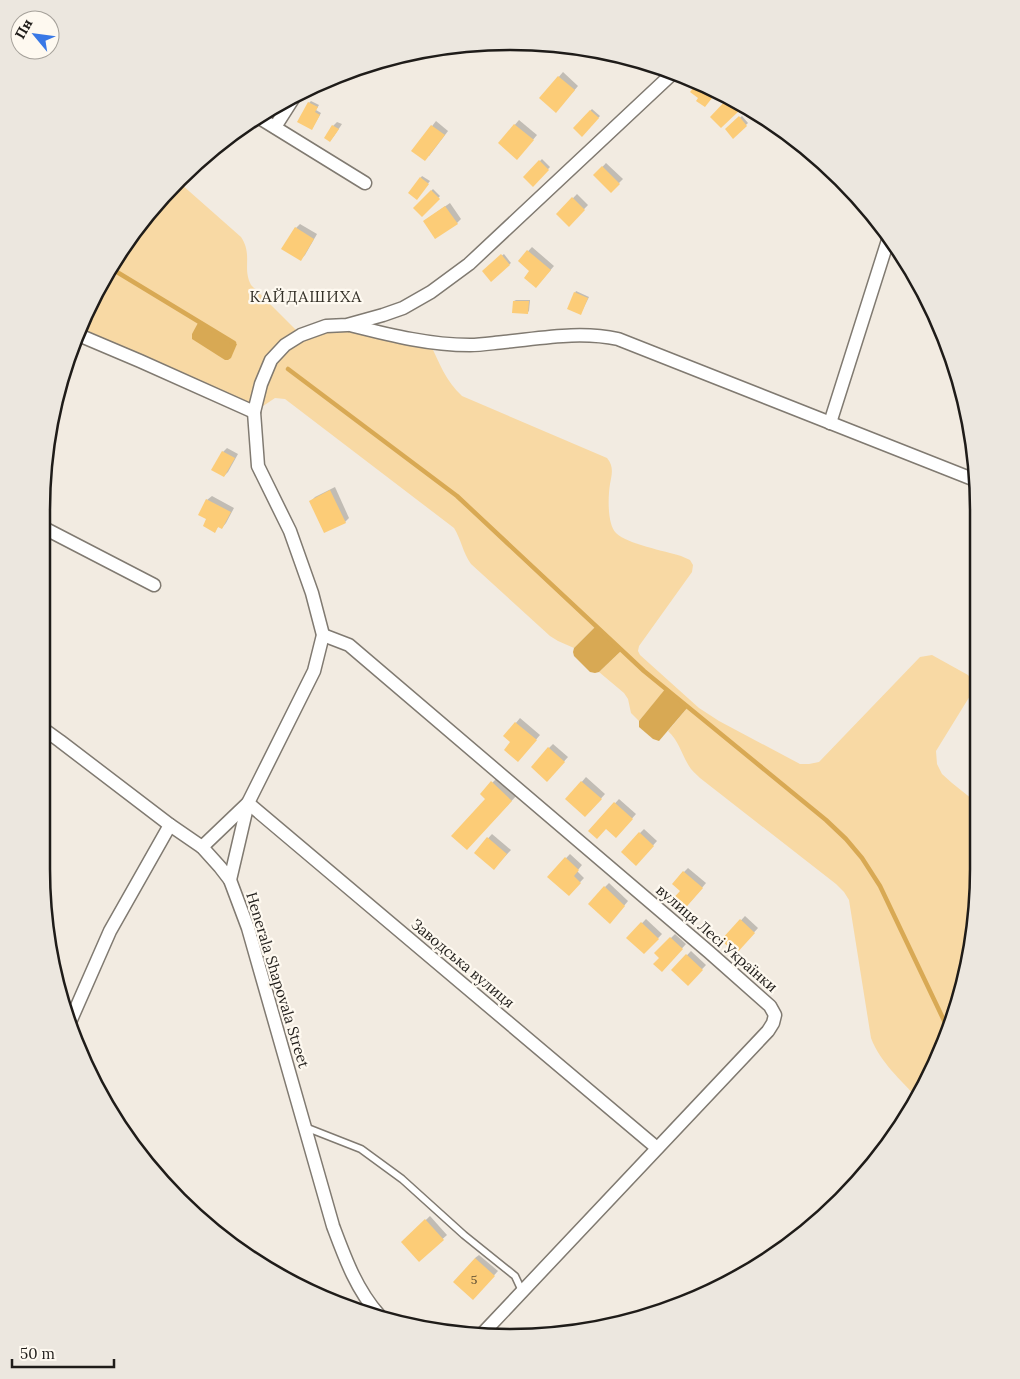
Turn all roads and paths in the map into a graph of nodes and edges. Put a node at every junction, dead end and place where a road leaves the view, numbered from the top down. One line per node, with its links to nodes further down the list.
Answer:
1 (668, 78): 7 (street)
2 (287, 108): 4 (street)
3 (265, 121): 4 (street)
4 (275, 127): 5 (street)
5 (365, 183)
6 (886, 246): 10 (street)
7 (347, 325): 9 (street); 10 (street)
8 (84, 337): 9 (street)
9 (254, 412): 14 (street)
10 (830, 423): 11 (street)
11 (969, 478)
12 (50, 531): 13 (street)
13 (154, 585)
14 (323, 635): 16 (street); 22 (street, вулиця Лесі Українки)
15 (50, 734): 17 (street, Henerala Shapovala Street)
16 (248, 803): 18 (street); 19 (street); 22 (street, Заводська вулиця)
17 (170, 824): 18 (street, Henerala Shapovala Street); 20 (street)
18 (202, 848): 19 (street, Henerala Shapovala Street)
19 (230, 880): 21 (street, Henerala Shapovala Street)
20 (73, 1014)
21 (305, 1127): 23 (lane); 24 (street, Henerala Shapovala Street)
22 (657, 1148): 23 (street, вулиця Лесі Українки)
23 (522, 1291): 25 (street, вулиця Лесі Українки)
24 (368, 1307)
25 (487, 1328)

